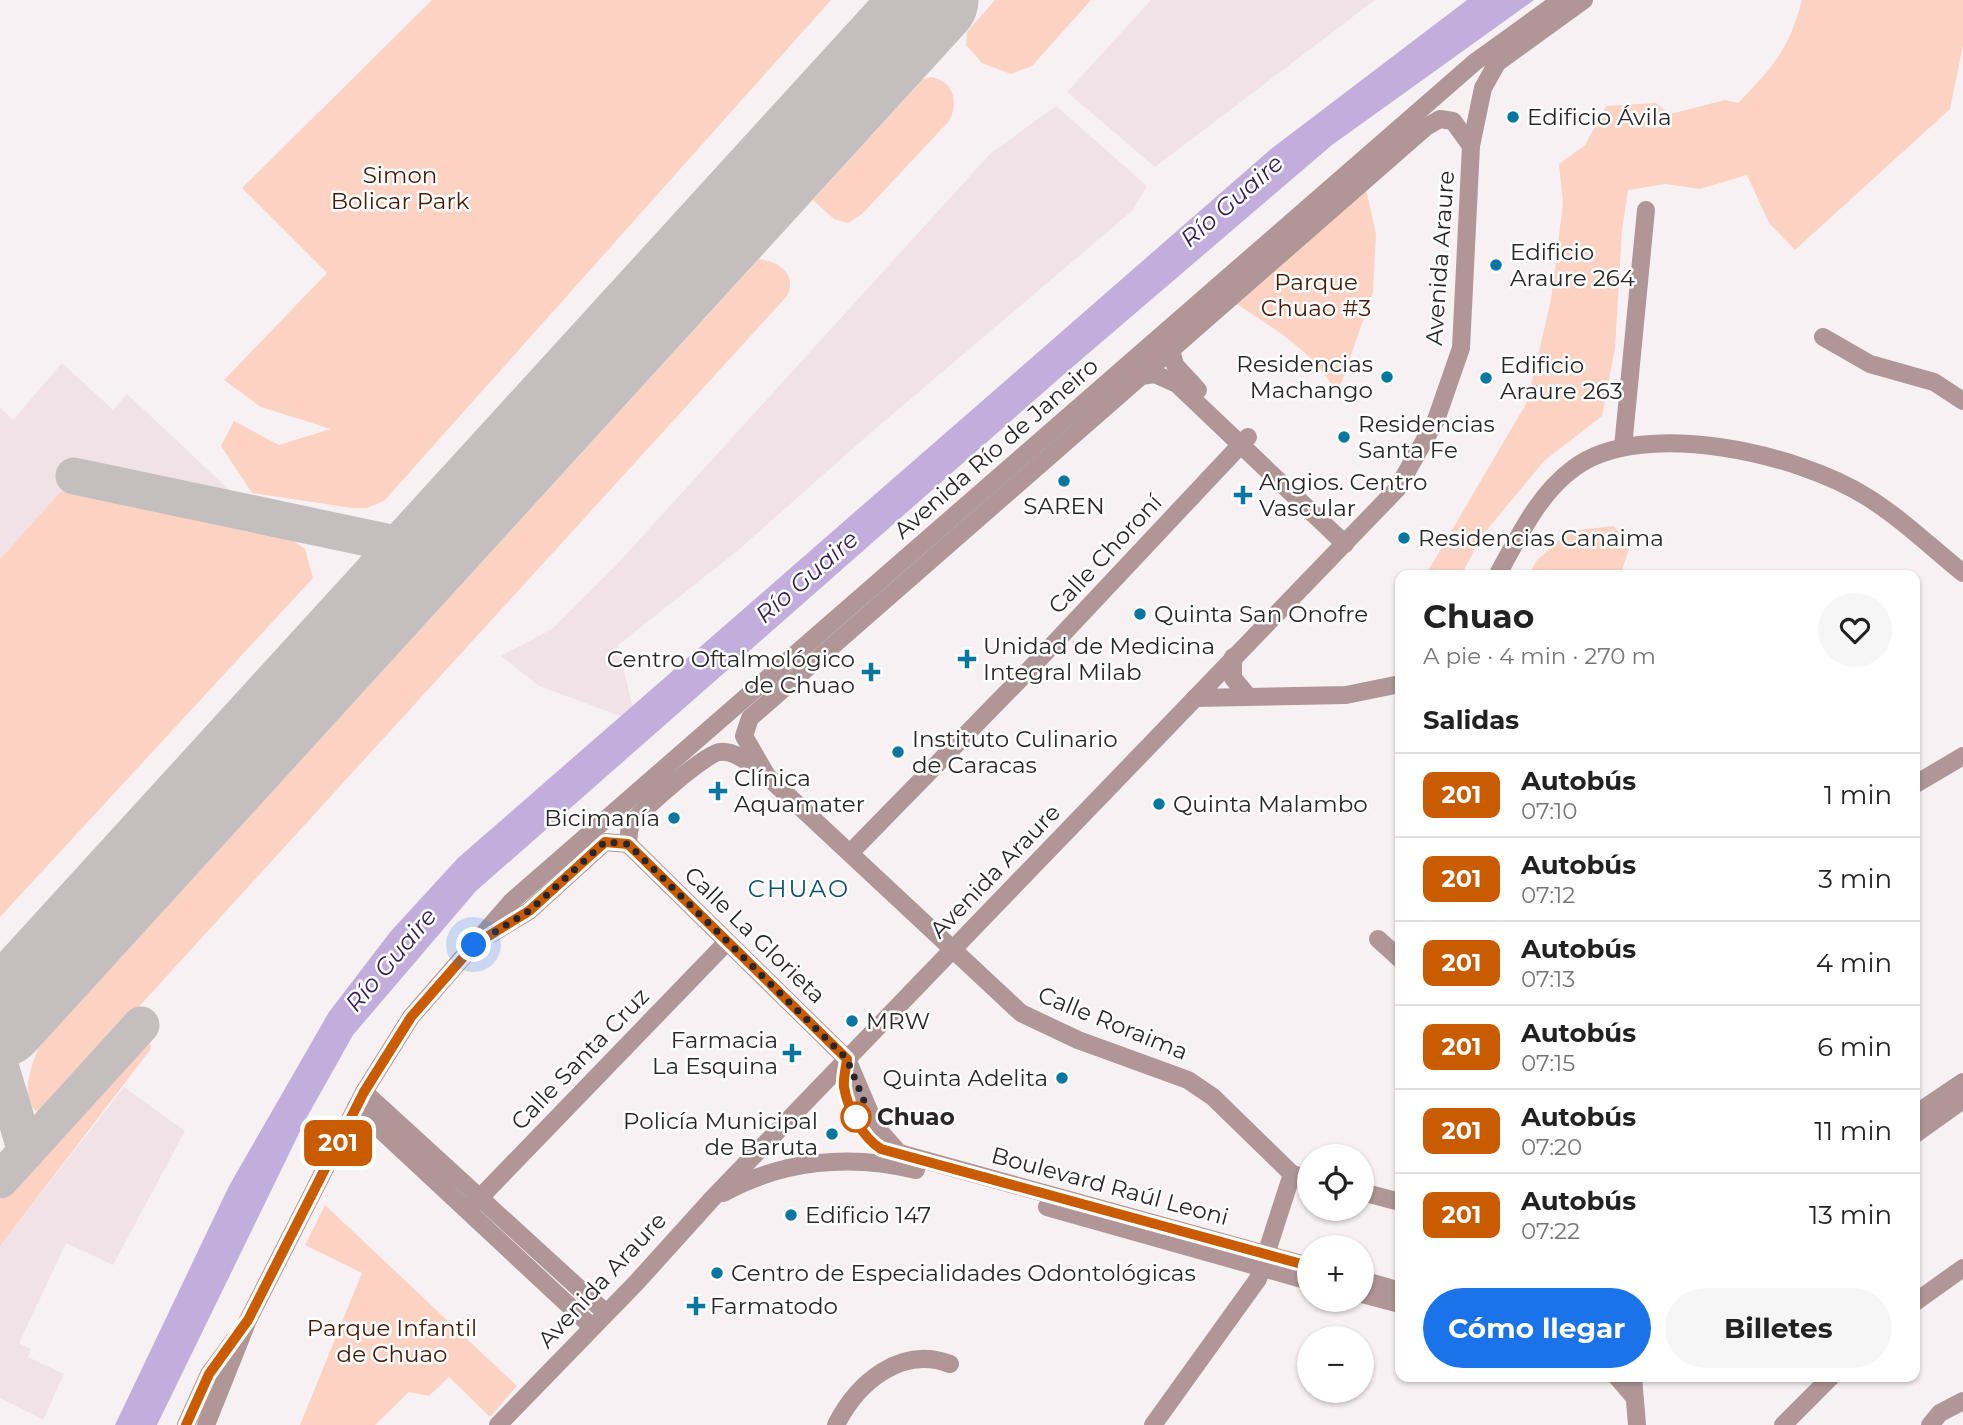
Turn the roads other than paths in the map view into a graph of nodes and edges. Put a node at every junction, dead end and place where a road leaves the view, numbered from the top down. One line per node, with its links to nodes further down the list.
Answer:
1 (1561, 0): 5 (street, Avenida Río de Janeiro)
2 (1584, 0): 3 (street)
3 (1471, 146): 6 (street, Avenida Río de Janeiro); 13 (street, Avenida Araure)
4 (1646, 210): 12 (street)
5 (1289, 223): 6 (street); 17 (street, Avenida Río de Janeiro)
6 (1236, 290): 8 (street, Avenida Río de Janeiro)
7 (1823, 337): 10 (street)
8 (1171, 350): 9 (street, Avenida Río de Janeiro); 11 (street)
9 (1141, 376): 11 (street); 16 (street, Avenida Río de Janeiro)
10 (1963, 401)
11 (1245, 441): 13 (street); 26 (street, Calle Choroní)
12 (1623, 447): 14 (street); 15 (street)
13 (1349, 540): 18 (street, Avenida Araure)
14 (1500, 570)
15 (1963, 573)
16 (865, 616): 17 (street); 23 (street, Avenida Río de Janeiro)
17 (802, 650): 29 (street, Avenida Río de Janeiro)
18 (1233, 657): 20 (street); 21 (street, Avenida Araure)
19 (1395, 685): 20 (street)
20 (1247, 695): 21 (street)
21 (1195, 698): 30 (street, Avenida Araure)
22 (1963, 756): 24 (street)
23 (767, 776): 25 (street, Calle Roraima); 26 (street, Calle Roraima)
24 (1920, 782)
25 (628, 844): 28 (street, Calle La Glorieta); 29 (street, Avenida Río de Janeiro)
26 (850, 853): 30 (street, Calle Roraima)
27 (1378, 939): 31 (street)
28 (726, 943): 32 (street, Calle La Glorieta); 43 (street, Calle Santa Cruz)
29 (474, 945): 34 (street, Avenida Río de Janeiro)
30 (952, 950): 32 (street, Avenida Araure); 38 (street, Calle Roraima)
31 (1395, 954)
32 (847, 1059): 41 (street, Avenida Araure); 44 (street, Boulevard Raúl Leoni)
33 (1963, 1082): 36 (street)
34 (360, 1099): 43 (street); 54 (street, Avenida Río de Janeiro)
35 (1963, 1100): 37 (street)
36 (1920, 1111)
37 (1920, 1131)
38 (1297, 1173)
39 (1297, 1183): 44 (street)
40 (1374, 1195): 42 (street)
41 (710, 1200): 44 (street, Boulevard Raúl Leoni); 53 (street, Avenida Araure)
42 (1395, 1201)
43 (474, 1204): 53 (street); 55 (street)
44 (1263, 1261): 45 (street, Boulevard Raúl Leoni); 47 (street, Boulevard Raúl Leoni); 66 (street)
45 (1297, 1265)
46 (1963, 1268): 51 (street)
47 (1297, 1276)
48 (1374, 1283): 49 (street)
49 (1395, 1290)
50 (1374, 1297): 52 (street)
51 (1920, 1299)
52 (1395, 1303)
53 (606, 1313): 55 (street, Avenida Araure)
54 (248, 1320): 62 (street); 63 (street, Avenida Río de Janeiro)
55 (592, 1327): 64 (street, Avenida Araure)
56 (950, 1364): 65 (street)
57 (1621, 1382): 60 (street)
58 (1633, 1382): 60 (street)
59 (1826, 1382): 68 (street)
60 (1634, 1397): 67 (street)
61 (1963, 1401): 69 (street)
62 (186, 1425)
63 (206, 1425)
64 (498, 1425)
65 (836, 1425)
66 (1153, 1425)
67 (1637, 1425)
68 (1783, 1425)
69 (1930, 1425)

